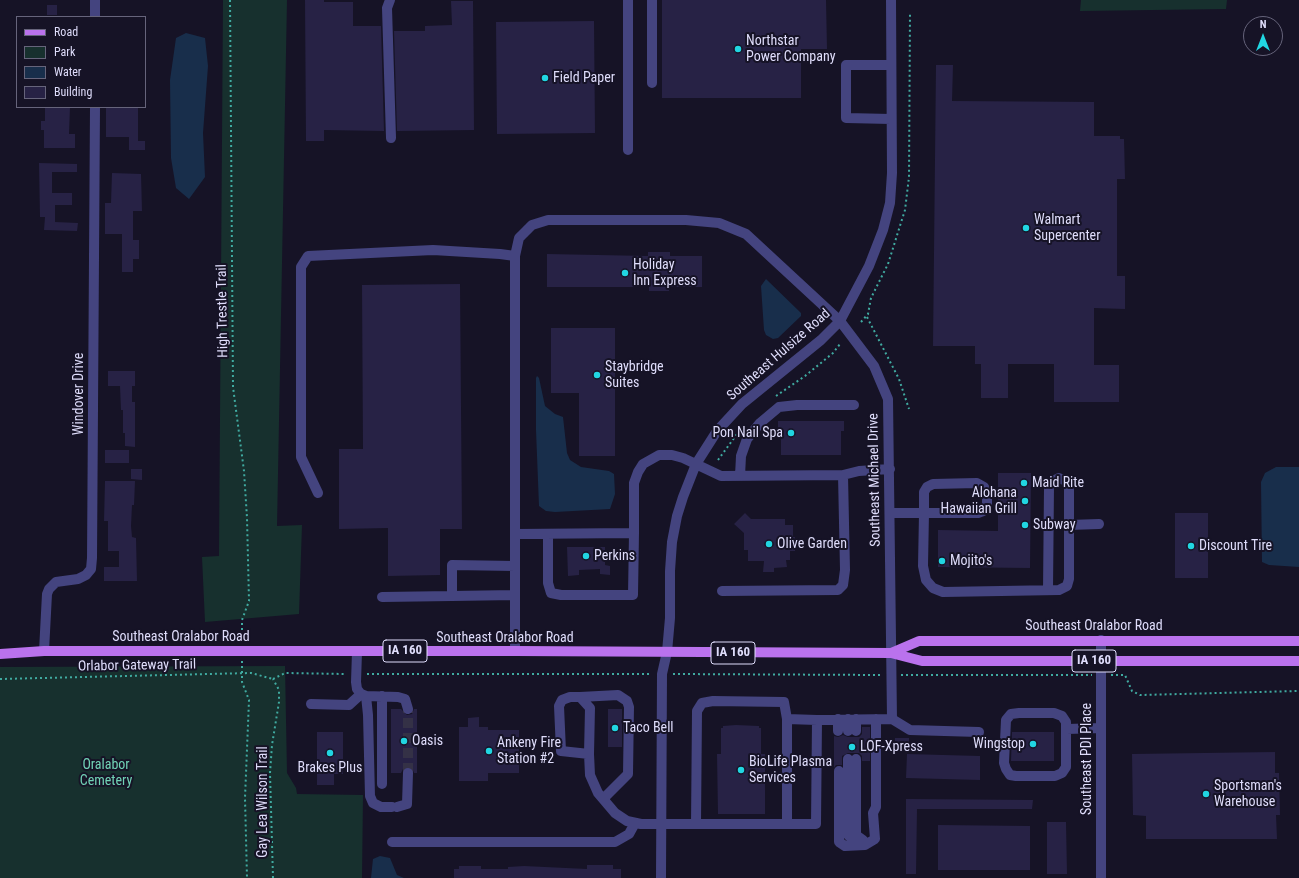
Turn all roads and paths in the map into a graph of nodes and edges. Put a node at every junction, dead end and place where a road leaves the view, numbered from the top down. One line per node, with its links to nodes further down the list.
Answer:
1 (96, 0): 8 (street)
2 (230, 0): 39 (path, High Trestle Trail)
3 (390, 0): 13 (street)
4 (628, 0): 14 (street)
5 (652, 0): 10 (street)
6 (892, 0): 9 (street, Southeast Hulsize Road)
7 (910, 14): 16 (path)
8 (95, 16)
9 (891, 65): 12 (street, Southeast Hulsize Road); 12 (street)
10 (652, 83)
11 (95, 108): 42 (street, Windover Drive)
12 (891, 119): 17 (street, Southeast Hulsize Road)
13 (391, 138)
14 (628, 150)
15 (515, 256): 17 (street, Southeast Michael Drive); 25 (street); 31 (street, Southeast Michael Drive)
16 (866, 317): 18 (path); 20 (path)
17 (840, 321): 21 (street, Southeast Hulsize Road); 22 (street, Southeast Michael Drive)
18 (861, 322)
19 (854, 406): 24 (street)
20 (909, 409)
21 (696, 464): 24 (street); 30 (street); 45 (street, Southeast Hulsize Road)
22 (890, 469): 23 (street); 26 (street, Southeast Michael Drive)
23 (843, 475): 24 (street); 35 (street)
24 (740, 476)
25 (318, 493)
26 (890, 513): 27 (street); 46 (street, Southeast Michael Drive)
27 (924, 513): 27 (street); 34 (street)
28 (1069, 524): 29 (street); 34 (street); 34 (street)
29 (1099, 524)
30 (634, 533): 32 (street); 32 (street)
31 (515, 534): 32 (street); 33 (street, Southeast Michael Drive)
32 (548, 534)
33 (515, 566): 36 (street, Southeast Michael Drive); 37 (street)
34 (1048, 590)
35 (722, 591)
36 (515, 595): 37 (street); 43 (street, Southeast Michael Drive)
37 (452, 596): 38 (street)
38 (382, 597)
39 (242, 620)
40 (1101, 640): 41 (main road, Southeast Oralabor Road / IA 160); 46 (main road, Southeast Oralabor Road / IA 160); 48 (street, Southeast PDI Place)
41 (1299, 641)
42 (44, 651): 44 (main road, Southeast Oralabor Road / IA 160); 47 (main road, Southeast Oralabor Road / IA 160)
43 (515, 651): 44 (main road, Southeast Oralabor Road / IA 160); 45 (main road, Southeast Oralabor Road / IA 160)
44 (356, 652): 50 (street)
45 (667, 652): 46 (main road, Southeast Oralabor Road / IA 160); 51 (street, Southeast Hulsize Road)
46 (891, 653): 48 (main road, Southeast Oralabor Road / IA 160); 52 (street, Southeast Michael Drive)
47 (0, 654)
48 (1101, 661): 49 (main road, Southeast Oralabor Road / IA 160); 53 (street, Southeast PDI Place)
49 (1299, 661)
50 (356, 674): 51 (path); 55 (path); 58 (street)
51 (662, 674): 52 (path); 78 (street, Southeast Hulsize Road)
52 (891, 675): 53 (path); 66 (street, Southeast Michael Drive)
53 (1101, 675): 57 (path); 68 (street, Southeast PDI Place)
54 (0, 679): 55 (path, Orlabor Gateway Trail)
55 (273, 679): 84 (path, Gay Lea Wilson Trail)
56 (242, 682): 83 (path)
57 (1299, 691)
58 (364, 695): 59 (street); 61 (street); 74 (street)
59 (382, 696): 62 (street); 75 (street)
60 (580, 697): 71 (street); 71 (street); 76 (street)
61 (311, 704)
62 (408, 709)
63 (787, 719): 67 (street); 79 (street); 80 (street)
64 (847, 719): 64 (street); 65 (street); 67 (street)
65 (876, 719): 66 (street); 81 (street)
66 (892, 719): 70 (street)
67 (817, 720): 80 (street)
68 (1101, 728): 69 (street); 86 (street, Southeast PDI Place)
69 (1067, 729): 69 (street)
70 (979, 732)
71 (589, 754): 76 (street)
72 (852, 759): 81 (street)
73 (839, 771): 81 (street)
74 (408, 774)
75 (382, 784)
76 (603, 799): 77 (street)
77 (635, 823): 78 (street); 82 (street)
78 (662, 824): 79 (street); 85 (street, Southeast Hulsize Road)
79 (696, 824): 80 (street)
80 (787, 824)
81 (875, 839)
82 (392, 842)
83 (247, 878)
84 (273, 878)
85 (661, 878)
86 (1101, 878)

